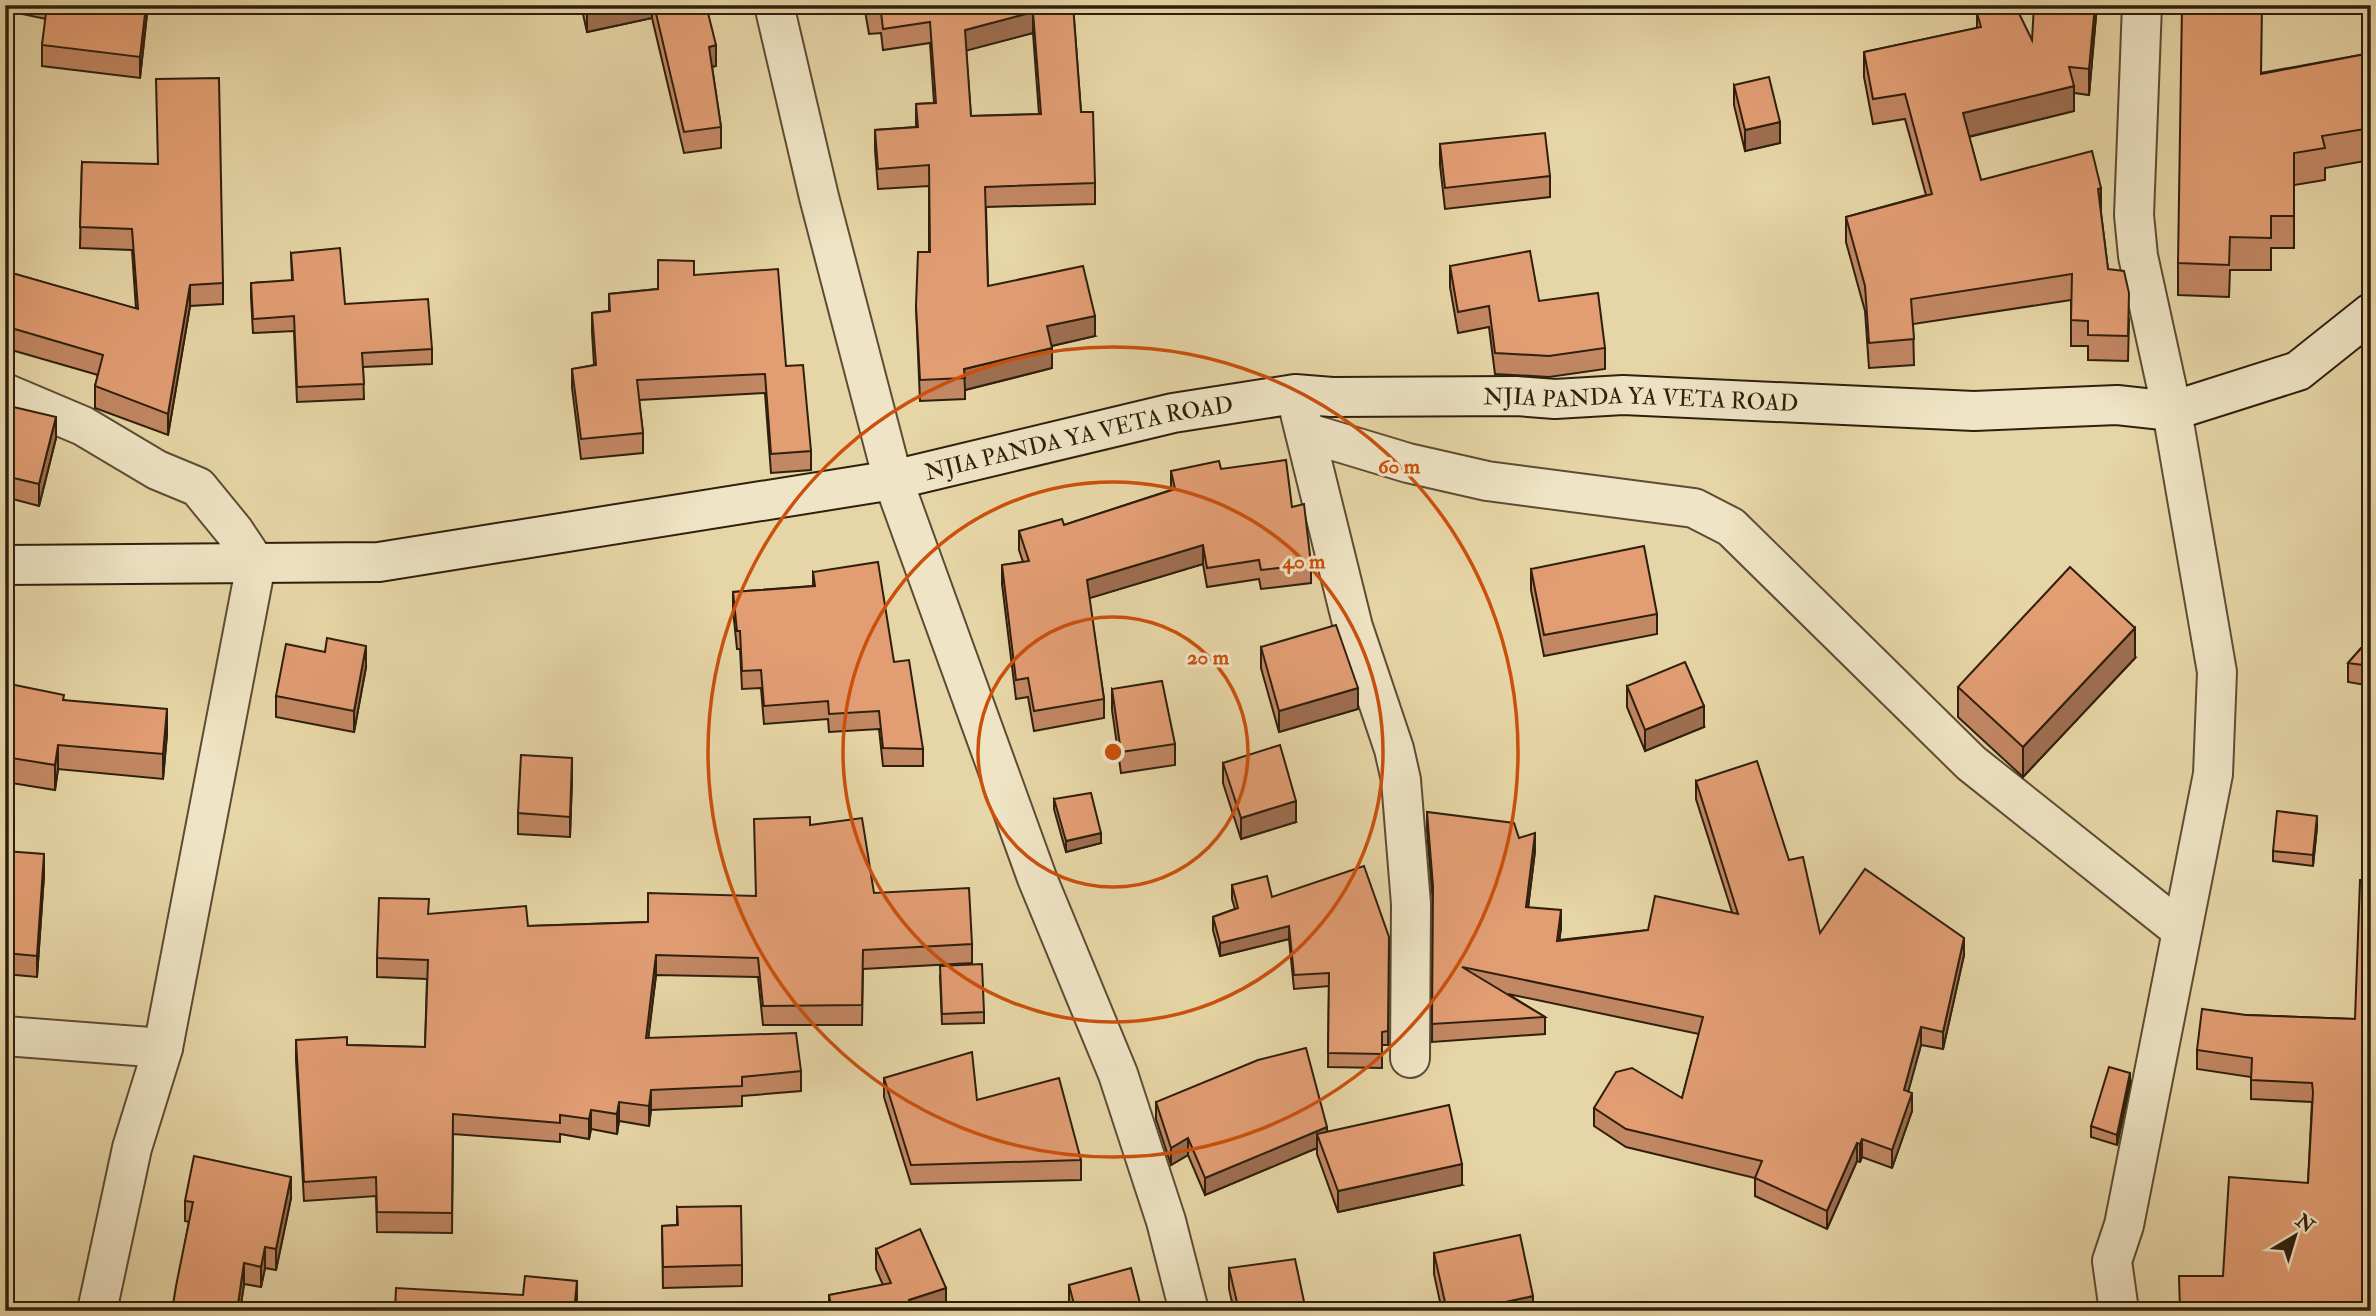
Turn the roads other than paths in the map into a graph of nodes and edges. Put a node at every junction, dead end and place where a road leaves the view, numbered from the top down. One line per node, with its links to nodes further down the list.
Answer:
1 (774, 5): 8 (street)
2 (2142, 5): 6 (street)
3 (2371, 313): 6 (street, NJIA PANDA YA VETA ROAD)
4 (5, 393): 9 (street)
5 (1295, 394): 6 (street, NJIA PANDA YA VETA ROAD); 7 (street); 8 (street, NJIA PANDA YA VETA ROAD)
6 (2172, 411): 11 (street)
7 (1305, 432): 11 (street); 14 (street)
8 (893, 480): 9 (street, NJIA PANDA YA VETA ROAD); 16 (street)
9 (256, 564): 10 (street, NJIA PANDA YA VETA ROAD); 13 (street)
10 (5, 565)
11 (2181, 930): 17 (street)
12 (5, 1036): 13 (street)
13 (163, 1048): 15 (street)
14 (1410, 1059)
15 (97, 1311)
16 (1189, 1311)
17 (2119, 1311)

